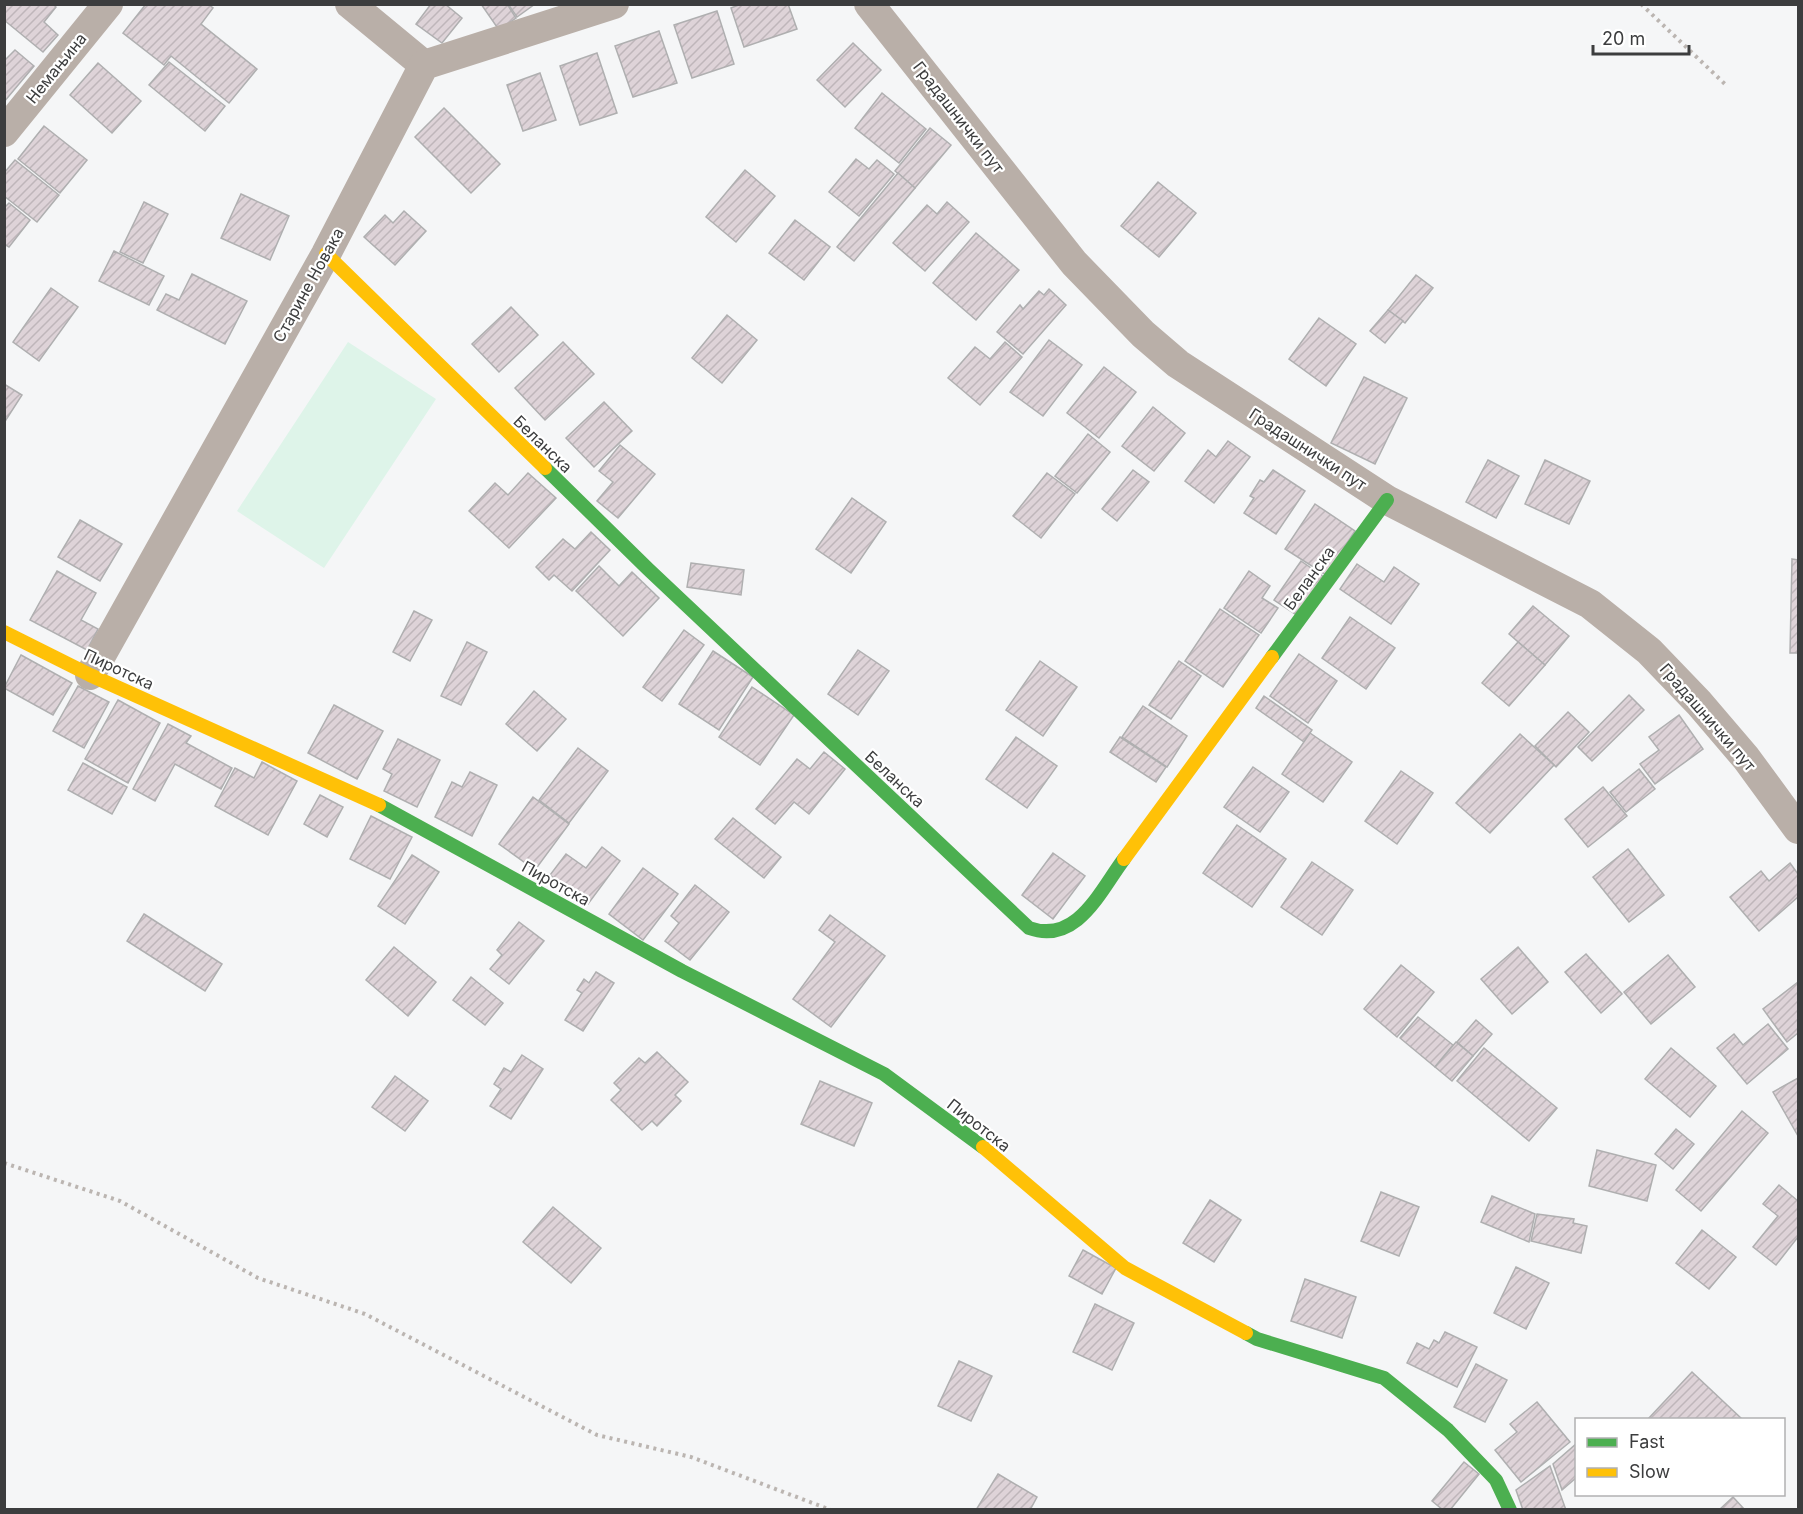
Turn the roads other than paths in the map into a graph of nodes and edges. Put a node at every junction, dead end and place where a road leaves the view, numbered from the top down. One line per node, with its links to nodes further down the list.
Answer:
1 (108, 4): 6 (street, Немањина)
2 (350, 4): 5 (street)
3 (614, 4): 5 (street)
4 (869, 4): 8 (street, Градашнички пут)
5 (424, 65): 7 (street, Старине Новака)
6 (4, 132)
7 (326, 254): 8 (street, Беланска); 10 (street, Старине Новака)
8 (1387, 500): 11 (street, Градашнички пут)
9 (4, 632): 10 (street, Пиротска)
10 (90, 675): 12 (street, Пиротска)
11 (1798, 829)
12 (1510, 1509)

